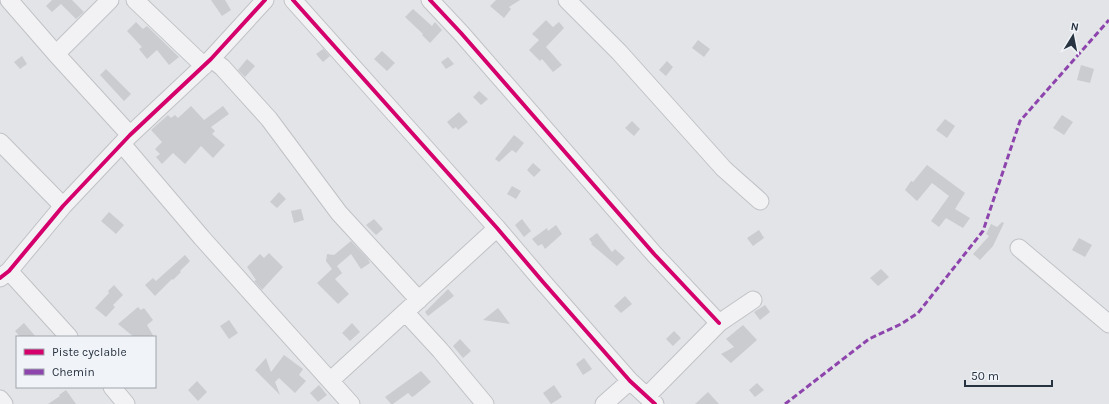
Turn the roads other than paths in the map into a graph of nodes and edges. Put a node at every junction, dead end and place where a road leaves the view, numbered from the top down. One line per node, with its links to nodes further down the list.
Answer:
1 (9, 0): 8 (street)
2 (110, 0): 8 (street)
3 (134, 0): 9 (street)
4 (265, 0): 9 (street)
5 (294, 0): 14 (street)
6 (430, 0): 20 (street)
7 (567, 0): 12 (street)
8 (56, 54): 10 (street)
9 (207, 62): 10 (street); 17 (street)
10 (126, 140): 13 (street); 23 (street)
11 (0, 142): 13 (street)
12 (760, 201)
13 (63, 206): 16 (street)
14 (497, 228): 17 (street); 24 (street)
15 (1019, 248): 21 (street)
16 (4, 274): 22 (street)
17 (419, 300): 19 (street)
18 (752, 300): 20 (street)
19 (405, 312): 23 (street); 31 (street)
20 (720, 323): 27 (street)
21 (1109, 324)
22 (67, 336)
23 (331, 380): 30 (street)
24 (630, 381): 27 (street); 32 (street)
25 (113, 388): 29 (street)
26 (0, 399): 28 (street)
27 (651, 400)
28 (4, 404)
29 (126, 404)
30 (351, 404)
31 (485, 404)
32 (604, 404)

